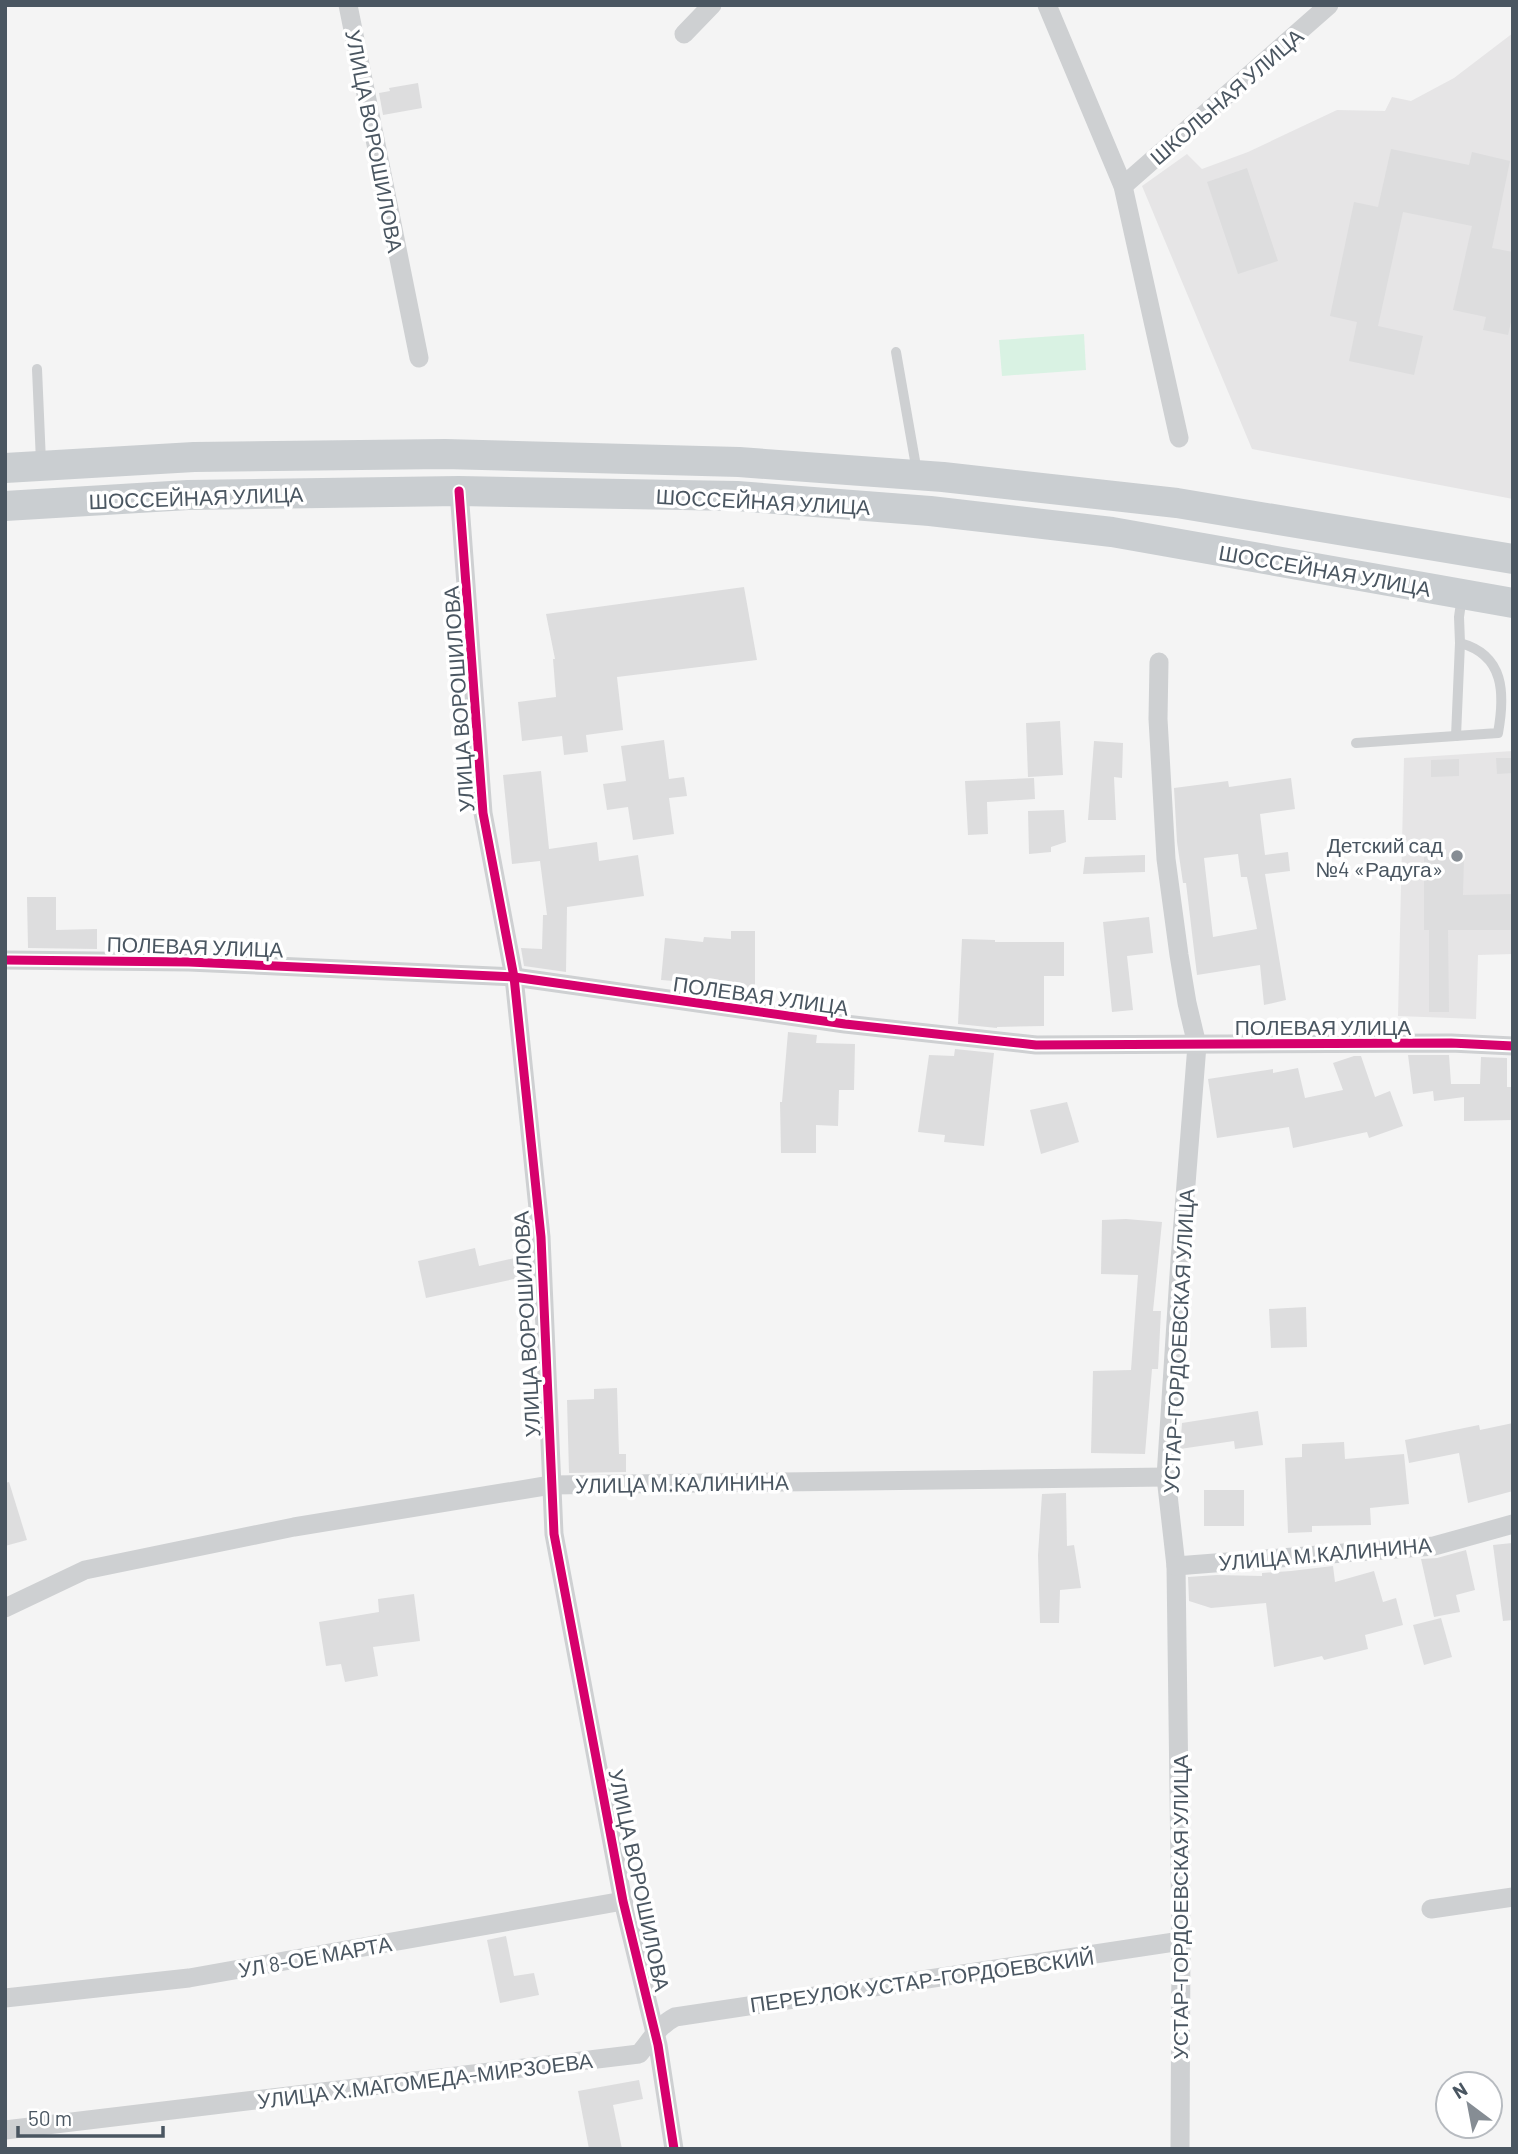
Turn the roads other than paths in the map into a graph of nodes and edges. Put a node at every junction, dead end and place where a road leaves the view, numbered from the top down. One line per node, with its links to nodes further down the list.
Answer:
1 (348, 5): 8 (street, УЛИЦА ВОРОШИЛОВА)
2 (712, 5): 5 (street)
3 (1047, 5): 6 (street)
4 (1329, 5): 6 (street, ШКОЛЬНАЯ УЛИЦА)
5 (684, 34)
6 (1122, 186): 10 (street)
7 (896, 352): 13 (lane)
8 (419, 358)
9 (37, 369): 11 (lane)
10 (1180, 438)
11 (41, 466): 12 (main road, ШОССЕЙНАЯ УЛИЦА); 13 (main road, ШОССЕЙНАЯ УЛИЦА)
12 (5, 468)
13 (918, 475): 16 (main road, ШОССЕЙНАЯ УЛИЦА)
14 (459, 491): 15 (main road, ШОССЕЙНАЯ УЛИЦА); 17 (main road, ШОССЕЙНАЯ УЛИЦА); 24 (street, УЛИЦА ВОРОШИЛОВА)
15 (5, 506)
16 (1513, 559)
17 (1462, 595): 18 (main road, ШОССЕЙНАЯ УЛИЦА); 19 (lane)
18 (1513, 603)
19 (1460, 643): 21 (lane); 21 (lane)
20 (1159, 662): 25 (street, УСТАР-ГОРДОЕВСКАЯ УЛИЦА)
21 (1456, 736): 22 (lane)
22 (1356, 743)
23 (5, 960): 24 (street, ПОЛЕВАЯ УЛИЦА)
24 (514, 977): 25 (street, ПОЛЕВАЯ УЛИЦА); 28 (street, УЛИЦА ВОРОШИЛОВА)
25 (1197, 1045): 26 (street, ПОЛЕВАЯ УЛИЦА); 27 (street, УСТАР-ГОРДОЕВСКАЯ УЛИЦА)
26 (1513, 1046)
27 (1166, 1477): 28 (street, УЛИЦА М.КАЛИНИНА); 30 (street, УСТАР-ГОРДОЕВСКАЯ УЛИЦА)
28 (551, 1485): 31 (street, УЛИЦА М.КАЛИНИНА); 33 (street, УЛИЦА ВОРОШИЛОВА)
29 (1513, 1524): 30 (street, УЛИЦА М.КАЛИНИНА)
30 (1176, 1566): 35 (street, УСТАР-ГОРДОЕВСКАЯ УЛИЦА)
31 (5, 1608)
32 (1513, 1897): 34 (street)
33 (623, 1902): 36 (street, УЛ 8-ОЕ МАРТА); 37 (street, УЛИЦА ВОРОШИЛОВА)
34 (1431, 1909)
35 (1181, 1941): 37 (street, ПЕРЕУЛОК УСТАР-ГОРДОЕВСКИЙ); 40 (street, УСТАР-ГОРДОЕВСКАЯ УЛИЦА)
36 (5, 1998)
37 (659, 2027): 38 (street, УЛИЦА Х.МАГОМЕДА-МИРЗОЕВА); 39 (street, УЛИЦА ВОРОШИЛОВА)
38 (5, 2130)
39 (674, 2149)
40 (1180, 2149)

